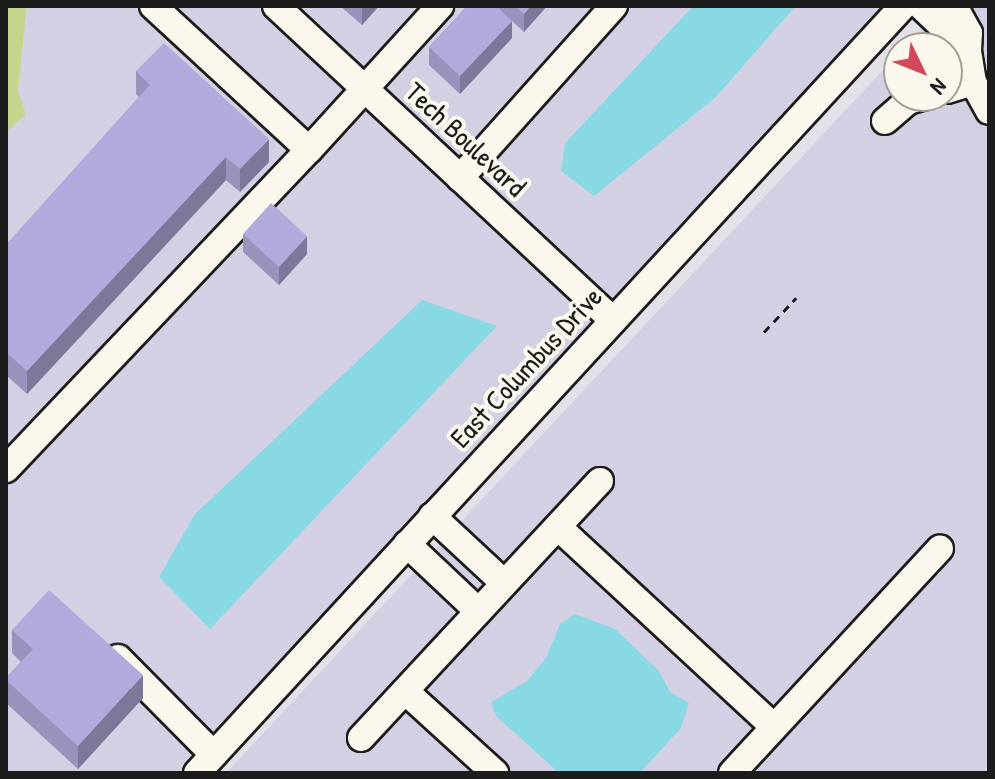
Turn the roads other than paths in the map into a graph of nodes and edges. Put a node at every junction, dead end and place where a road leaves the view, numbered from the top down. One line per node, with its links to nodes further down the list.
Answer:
1 (153, 6): 15 (street)
2 (276, 6): 11 (street, Tech Boulevard)
3 (440, 6): 11 (street)
4 (614, 6): 16 (street)
5 (903, 6): 17 (street, East Columbus Drive)
6 (921, 6): 8 (street)
7 (954, 6): 8 (street)
8 (968, 51): 9 (street)
9 (973, 82): 10 (street); 12 (street)
10 (963, 85)
11 (365, 89): 15 (street); 16 (street, Tech Boulevard)
12 (989, 111)
13 (895, 112): 14 (street)
14 (885, 121)
15 (309, 150): 18 (street)
16 (460, 178): 17 (street, Tech Boulevard)
17 (613, 320): 20 (street, East Columbus Drive)
18 (6, 469)
19 (600, 481): 21 (street)
20 (432, 516): 22 (street, East Columbus Drive); 24 (street)
21 (558, 527): 24 (street); 28 (street)
22 (407, 544): 25 (street); 30 (street, East Columbus Drive)
23 (940, 548): 28 (street)
24 (504, 583): 25 (street)
25 (478, 611): 27 (street)
26 (100, 642): 30 (street)
27 (405, 691): 29 (street); 31 (street)
28 (774, 727): 32 (street)
29 (361, 738)
30 (205, 764)
31 (495, 773)
32 (732, 773)

